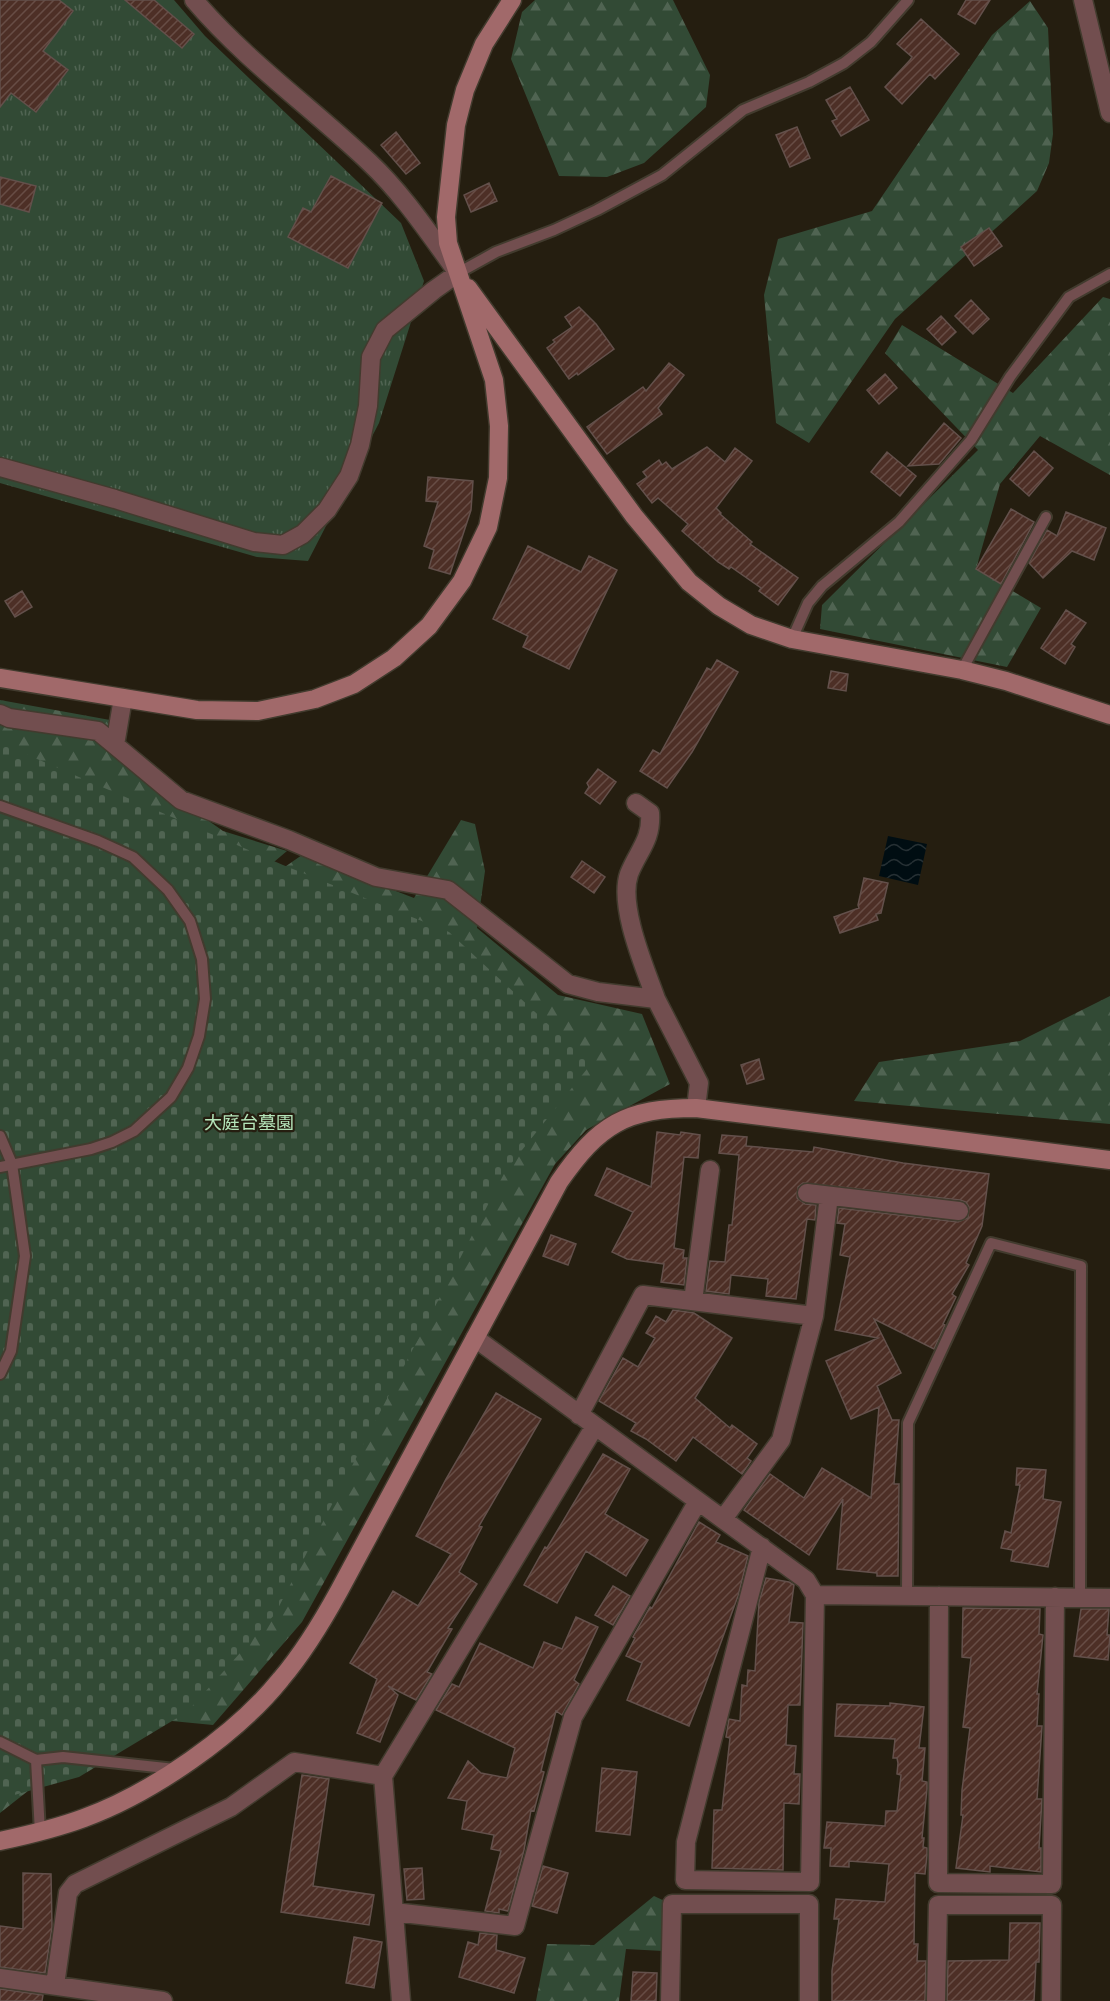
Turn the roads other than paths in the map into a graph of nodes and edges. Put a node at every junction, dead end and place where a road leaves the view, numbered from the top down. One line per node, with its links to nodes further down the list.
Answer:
1 (194, 0): 6 (street)
2 (512, 0): 6 (street)
3 (908, 0): 6 (lane)
4 (1083, 0): 5 (street)
5 (1110, 113)
6 (458, 273): 8 (street); 10 (street); 13 (street)
7 (1110, 274): 10 (lane)
8 (0, 467)
9 (1046, 517): 11 (lane)
10 (792, 639): 11 (street)
11 (962, 670): 15 (street)
12 (0, 678): 13 (street)
13 (123, 698): 16 (street)
14 (0, 714): 16 (street)
15 (1110, 715)
16 (115, 745): 19 (street)
17 (636, 803): 19 (street)
18 (0, 806): 23 (lane)
19 (656, 999): 20 (street)
20 (696, 1108): 22 (street); 31 (street)
21 (0, 1136): 23 (lane)
22 (1110, 1160)
23 (12, 1164): 24 (lane); 32 (lane)
24 (0, 1167)
25 (710, 1170): 29 (street)
26 (807, 1193): 27 (street)
27 (829, 1196): 28 (street); 30 (street)
28 (959, 1211)
29 (693, 1301): 30 (street); 33 (street)
30 (814, 1316): 36 (street)
31 (475, 1338): 33 (street); 46 (street)
32 (0, 1374)
33 (579, 1415): 34 (street)
34 (595, 1426): 35 (street); 47 (street)
35 (698, 1501): 36 (street); 50 (street)
36 (723, 1520): 37 (street)
37 (762, 1547): 38 (street); 38 (street)
38 (815, 1595): 39 (street)
39 (907, 1596): 40 (street); 42 (lane)
40 (939, 1596): 41 (street); 41 (street)
41 (1054, 1597): 42 (street)
42 (1080, 1598): 43 (street)
43 (1110, 1598)
44 (0, 1742): 45 (lane)
45 (36, 1760): 46 (lane); 48 (lane)
46 (178, 1770): 48 (street)
47 (383, 1776): 50 (street); 52 (street)
48 (40, 1832): 49 (street)
49 (0, 1841)
50 (394, 1912): 54 (street)
51 (0, 1977): 52 (street)
52 (55, 1985): 53 (street)
53 (163, 2001)
54 (402, 2001)
55 (670, 2001): 56 (street)
56 (809, 2001)
57 (936, 2001): 58 (street)
58 (1052, 2001)

